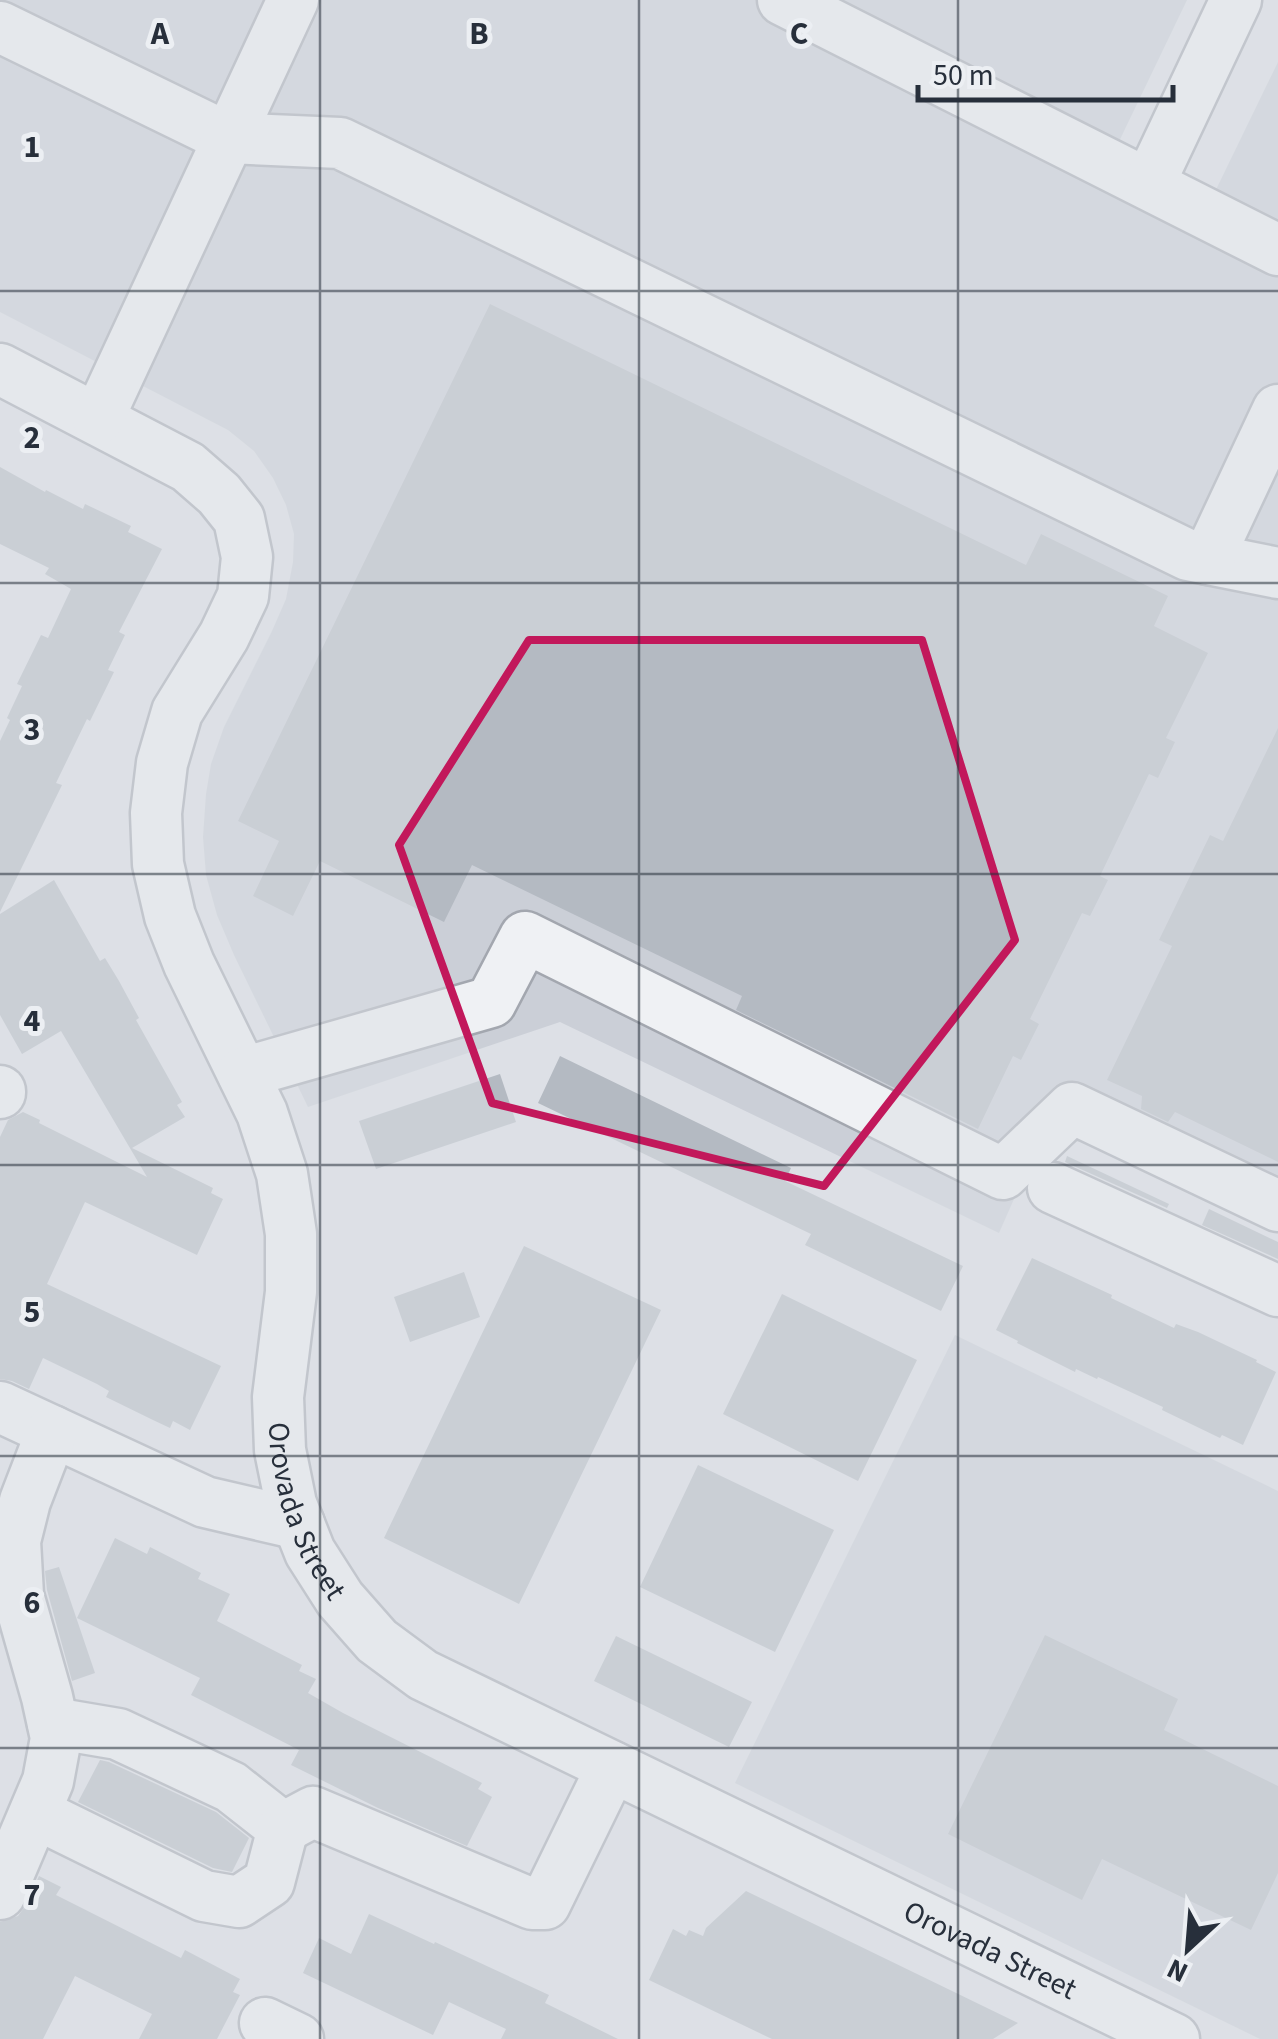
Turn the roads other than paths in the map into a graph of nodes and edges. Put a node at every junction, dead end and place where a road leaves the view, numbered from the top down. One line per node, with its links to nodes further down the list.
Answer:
1 (293, 0): 5 (street)
2 (783, 0): 6 (street)
3 (1236, 0): 6 (street)
4 (0, 26): 5 (street)
5 (228, 138): 10 (street); 11 (street)
6 (1149, 184): 7 (street)
7 (1278, 250)
8 (0, 369): 10 (street)
9 (1278, 410): 11 (street)
10 (98, 420): 13 (street, Orovada Street)
11 (1208, 559): 12 (street)
12 (1278, 573)
13 (242, 1074): 15 (street); 19 (street, Orovada Street)
14 (1053, 1188): 16 (street)
15 (1278, 1206)
16 (1278, 1291)
17 (0, 1408): 18 (street)
18 (52, 1432): 19 (street); 20 (street)
19 (300, 1524): 21 (street, Orovada Street)
20 (53, 1723): 22 (street); 23 (street)
21 (612, 1767): 23 (street); 25 (street, Orovada Street)
22 (35, 1813): 23 (street); 24 (street)
23 (283, 1828)
24 (0, 1894)
25 (1174, 2039)

